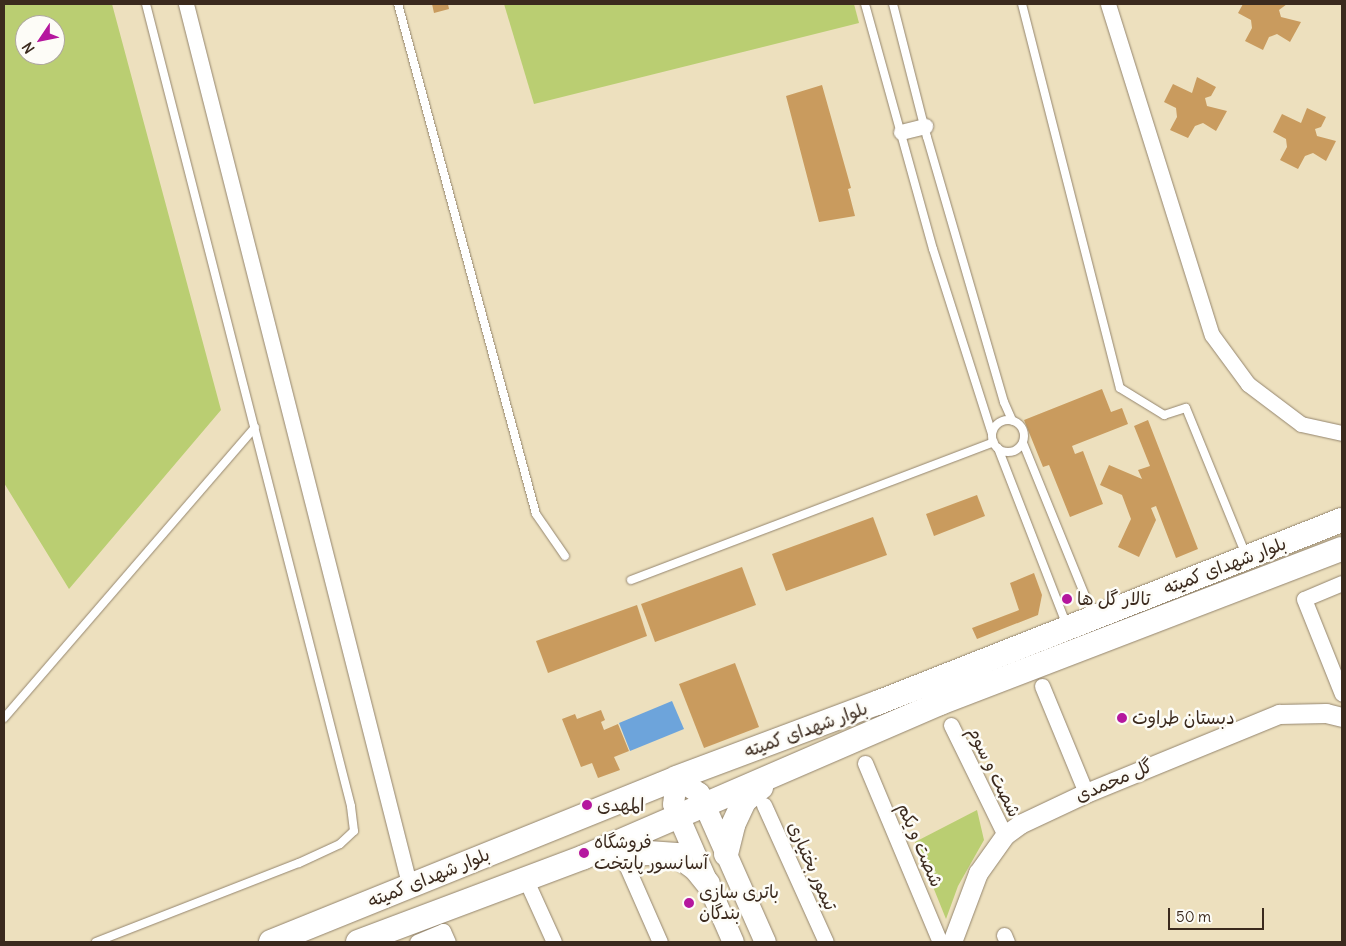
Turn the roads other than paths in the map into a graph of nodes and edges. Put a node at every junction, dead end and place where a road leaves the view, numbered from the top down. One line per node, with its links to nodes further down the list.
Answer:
1 (146, 4): 11 (lane)
2 (186, 4): 40 (street)
3 (398, 4): 17 (lane)
4 (865, 4): 9 (lane)
5 (893, 4): 8 (lane)
6 (1022, 4): 18 (lane)
7 (1108, 4): 12 (street)
8 (925, 126): 9 (street); 10 (lane)
9 (900, 132): 13 (lane)
10 (1012, 420): 13 (lane); 14 (lane)
11 (255, 427): 25 (lane); 42 (lane)
12 (1342, 433)
13 (995, 442): 14 (lane); 19 (lane); 22 (lane)
14 (1023, 443): 21 (lane)
15 (1342, 520): 18 (main road, بلوار شهدای کمیته)
16 (1342, 549): 30 (main road, بلوار شهدای کمیته)
17 (566, 556)
18 (1248, 558): 21 (main road, بلوار شهدای کمیته)
19 (631, 580)
20 (1342, 583): 24 (street)
21 (1094, 617): 22 (main road, بلوار شهدای کمیته)
22 (1068, 628): 29 (main road, بلوار شهدای کمیته)
23 (1042, 686): 31 (street)
24 (1342, 694)
25 (4, 718)
26 (1342, 718): 31 (street, گل محمدی)
27 (951, 725): 35 (street, شصت و سوم)
28 (865, 763): 52 (street, شصت و یکم)
29 (676, 778): 33 (main road); 34 (main road); 40 (main road, بلوار شهدای کمیته)
30 (770, 778): 33 (main road, بلوار شهدای کمیته); 36 (main road)
31 (1086, 793): 35 (street, گل محمدی)
32 (764, 805): 51 (street, تیمور بختیاری)
33 (708, 813): 34 (main road, بلوار شهدای کمیته); 36 (main road)
34 (682, 824): 37 (main road, بلوار شهدای کمیته); 39 (main road)
35 (1005, 834): 53 (street, گل محمدی)
36 (726, 854): 50 (main road)
37 (584, 857): 39 (main road); 44 (main road, بلوار شهدای کمیته)
38 (627, 867): 48 (street)
39 (708, 884): 49 (main road)
40 (410, 886): 43 (main road, بلوار شهدای کمیته)
41 (530, 890): 47 (street)
42 (96, 942)
43 (270, 942)
44 (358, 942)
45 (417, 942): 46 (street)
46 (448, 942)
47 (554, 942)
48 (660, 942)
49 (733, 942)
50 (764, 942)
51 (826, 942)
52 (940, 942)
53 (952, 942)

